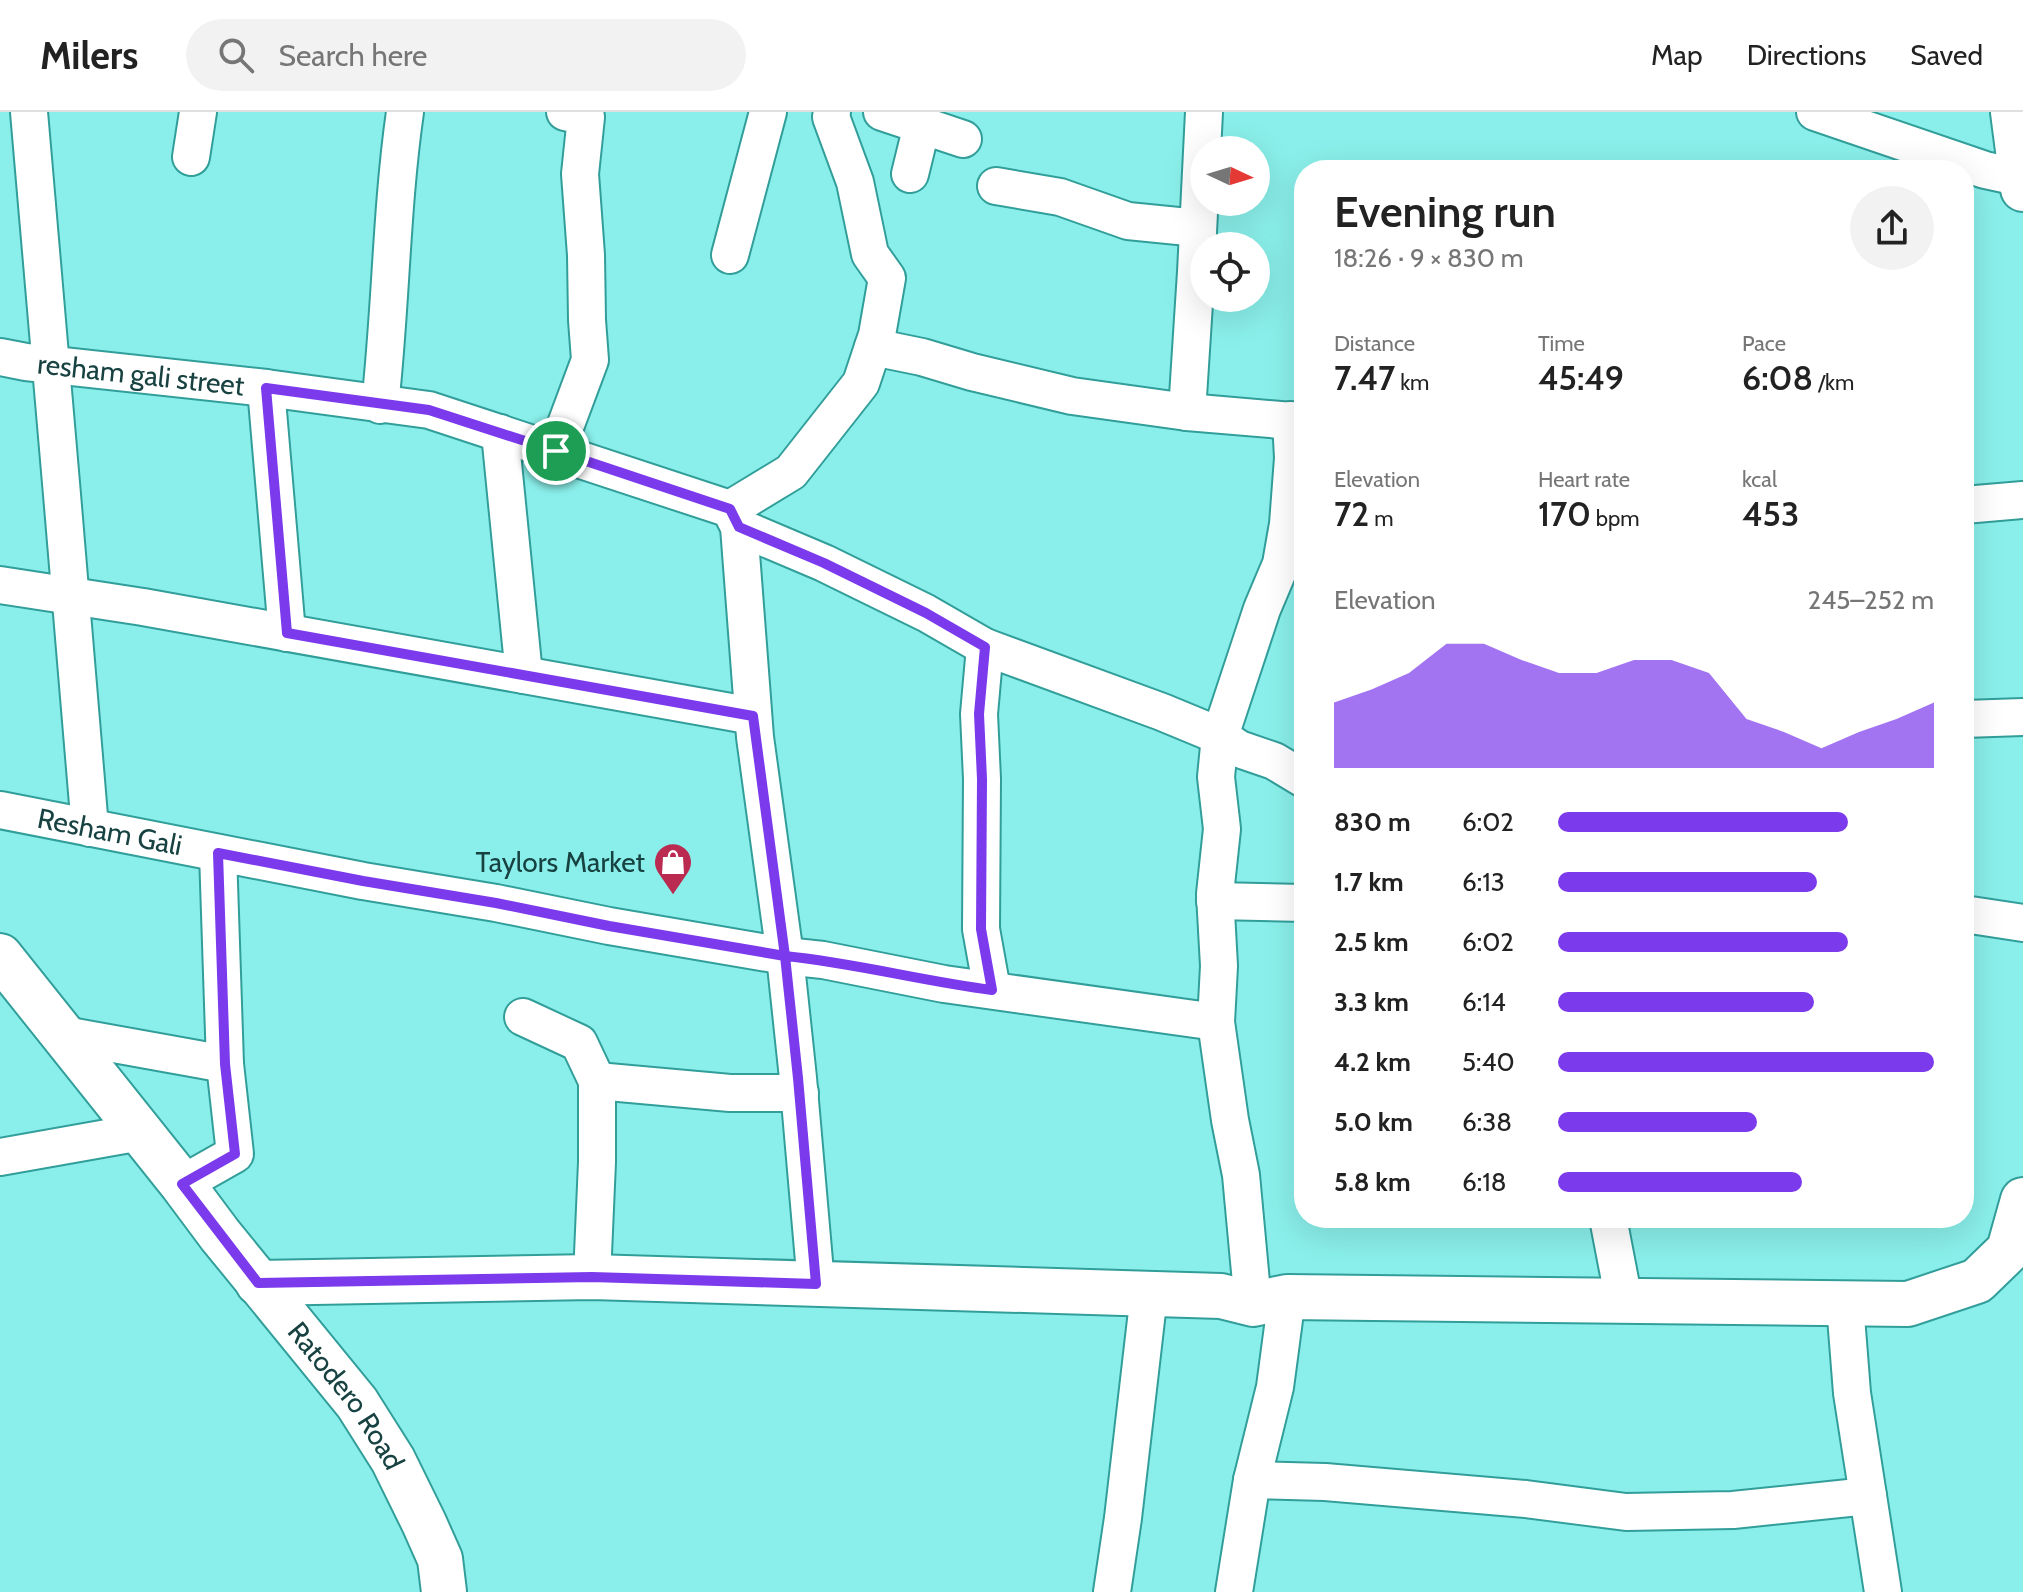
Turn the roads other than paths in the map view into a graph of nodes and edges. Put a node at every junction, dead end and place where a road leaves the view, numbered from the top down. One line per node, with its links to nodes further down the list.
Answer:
1 (29, 112): 23 (street)
2 (198, 112): 13 (street)
3 (405, 112): 25 (street)
4 (565, 112): 29 (street)
5 (768, 112): 20 (street)
6 (832, 112): 21 (street)
7 (882, 112): 11 (street)
8 (1204, 112): 19 (street)
9 (1815, 112): 14 (street)
10 (2013, 112): 16 (main road)
11 (922, 125): 12 (street); 17 (street)
12 (963, 139)
13 (191, 157)
14 (1956, 160)
15 (1974, 166): 16 (street)
16 (2022, 170)
17 (910, 174)
18 (996, 186): 19 (street)
19 (1198, 228): 26 (street)
20 (730, 255)
21 (873, 347): 26 (street); 34 (street)
22 (0, 357): 23 (street, resham gali street)
23 (50, 365): 24 (street, resham gali street); 37 (street)
24 (266, 388): 25 (street, resham gali street); 38 (street)
25 (380, 405): 28 (street, resham gali street)
26 (1187, 412): 27 (street)
27 (1294, 421)
28 (500, 433): 29 (street, resham gali street); 40 (street)
29 (556, 451): 34 (street, resham gali street)
30 (1294, 451): 31 (street)
31 (1294, 478)
32 (2023, 500): 33 (street)
33 (1974, 504)
34 (735, 518): 39 (street, resham gali street); 41 (street)
35 (1294, 524): 44 (street)
36 (0, 585): 37 (street)
37 (72, 596): 38 (street); 47 (street)
38 (287, 633): 40 (street)
39 (985, 647): 44 (street, resham gali street); 55 (street)
40 (524, 675): 41 (street)
41 (753, 716): 54 (street)
42 (2023, 717): 43 (street)
43 (1974, 719)
44 (1220, 736): 45 (street, resham gali street); 49 (street)
45 (1294, 773)
46 (0, 810): 47 (street, Resham Gali)
47 (90, 828): 48 (street, Resham Gali)
48 (218, 853): 54 (street, Resham Gali); 59 (street)
49 (1215, 901): 50 (street); 57 (street)
50 (1294, 903)
51 (1974, 916): 52 (street)
52 (2023, 923)
53 (0, 956): 58 (main road, Ratodero Road)
54 (785, 956): 55 (street, Resham Gali); 61 (street)
55 (992, 990): 57 (street, Resham Gali)
56 (523, 1017): 60 (street)
57 (1216, 1022): 71 (street)
58 (64, 1035): 59 (street); 62 (main road, Ratodero Road)
59 (225, 1064): 64 (street)
60 (597, 1081): 61 (street); 67 (street)
61 (800, 1093): 69 (street)
62 (141, 1132): 63 (street); 64 (main road, Ratodero Road)
63 (0, 1157)
64 (182, 1184): 68 (main road, Ratodero Road)
65 (2020, 1224): 73 (main road)
66 (1610, 1228): 72 (street)
67 (592, 1277): 68 (main road); 69 (main road)
68 (258, 1283): 76 (main road, Ratodero Road)
69 (816, 1284): 70 (main road)
70 (1149, 1294): 71 (main road); 77 (street)
71 (1270, 1301): 72 (main road); 74 (street)
72 (1624, 1301): 73 (main road)
73 (1845, 1304): 75 (street)
74 (1252, 1480): 75 (street); 78 (street)
75 (1868, 1496): 79 (street)
76 (444, 1592)
77 (1112, 1592)
78 (1234, 1592)
79 (1883, 1592)

